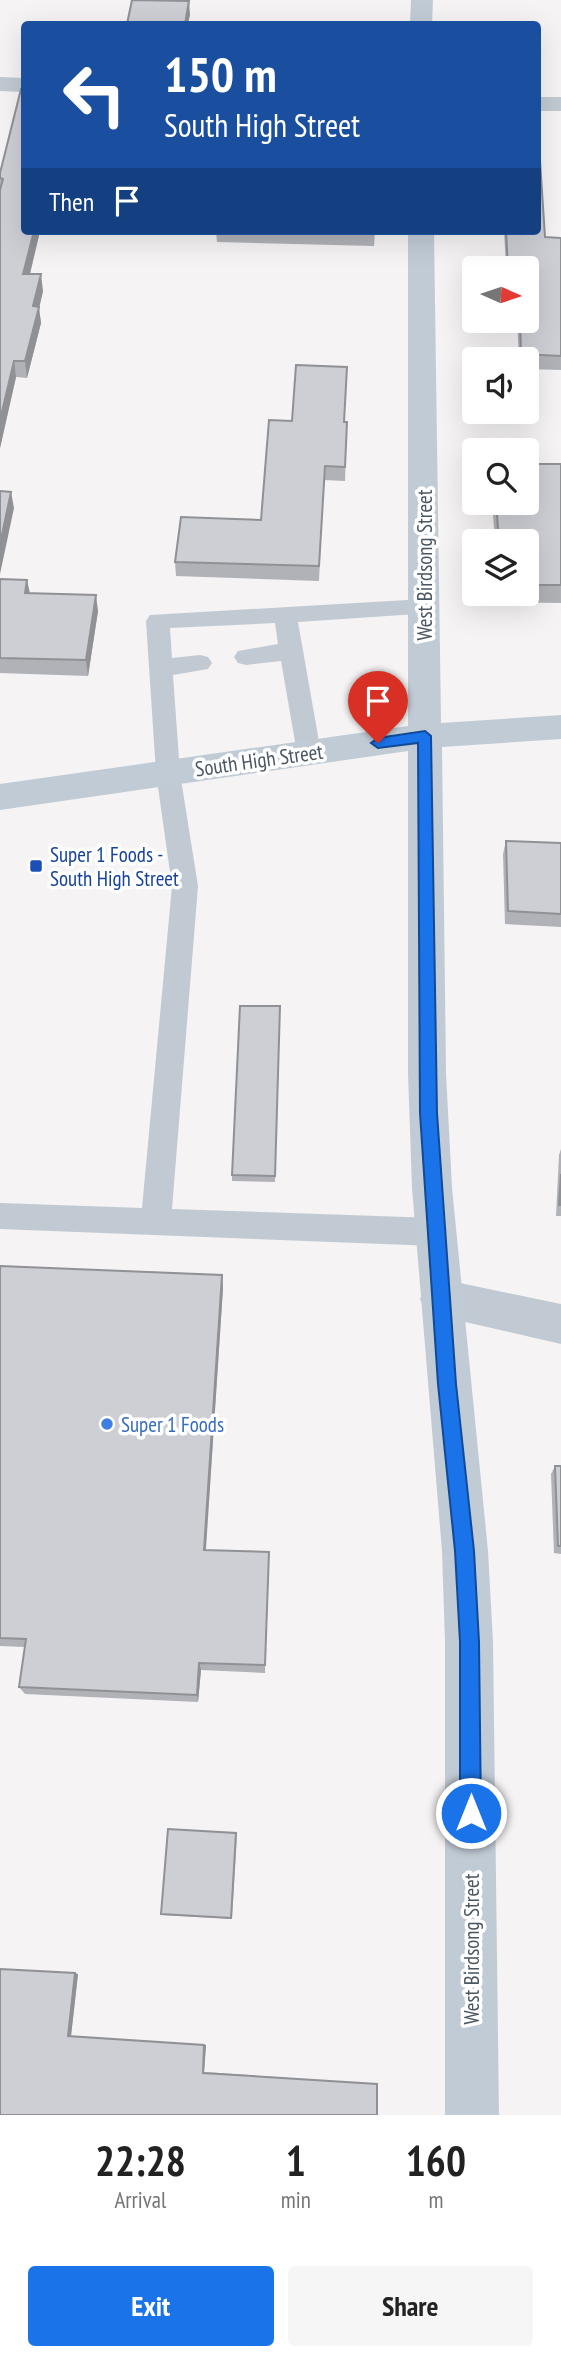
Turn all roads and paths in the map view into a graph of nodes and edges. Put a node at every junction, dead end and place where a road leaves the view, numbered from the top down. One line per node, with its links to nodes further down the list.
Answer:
1 (422, 0): 2 (street)
2 (421, 21)
3 (0, 84): 4 (street)
4 (21, 85)
5 (541, 104): 6 (street)
6 (561, 104)
7 (421, 235): 8 (street, West Birdsong Street)
8 (424, 607): 9 (lane); 15 (street, West Birdsong Street)
9 (285, 615): 10 (lane); 13 (lane)
10 (291, 651): 11 (lane); 16 (lane)
11 (246, 657)
12 (200, 663): 13 (lane)
13 (160, 668): 17 (lane)
14 (561, 727): 15 (street, South High Street)
15 (425, 736): 16 (street, South High Street); 21 (street, West Birdsong Street)
16 (309, 753): 17 (street, South High Street)
17 (168, 772): 18 (street, South High Street); 20 (lane)
18 (0, 797)
19 (0, 1216): 20 (lane)
20 (156, 1222): 21 (lane)
21 (435, 1232): 22 (street, West Birdsong Street)
22 (440, 1299): 23 (street); 24 (street, West Birdsong Street)
23 (561, 1324)
24 (472, 2115)

